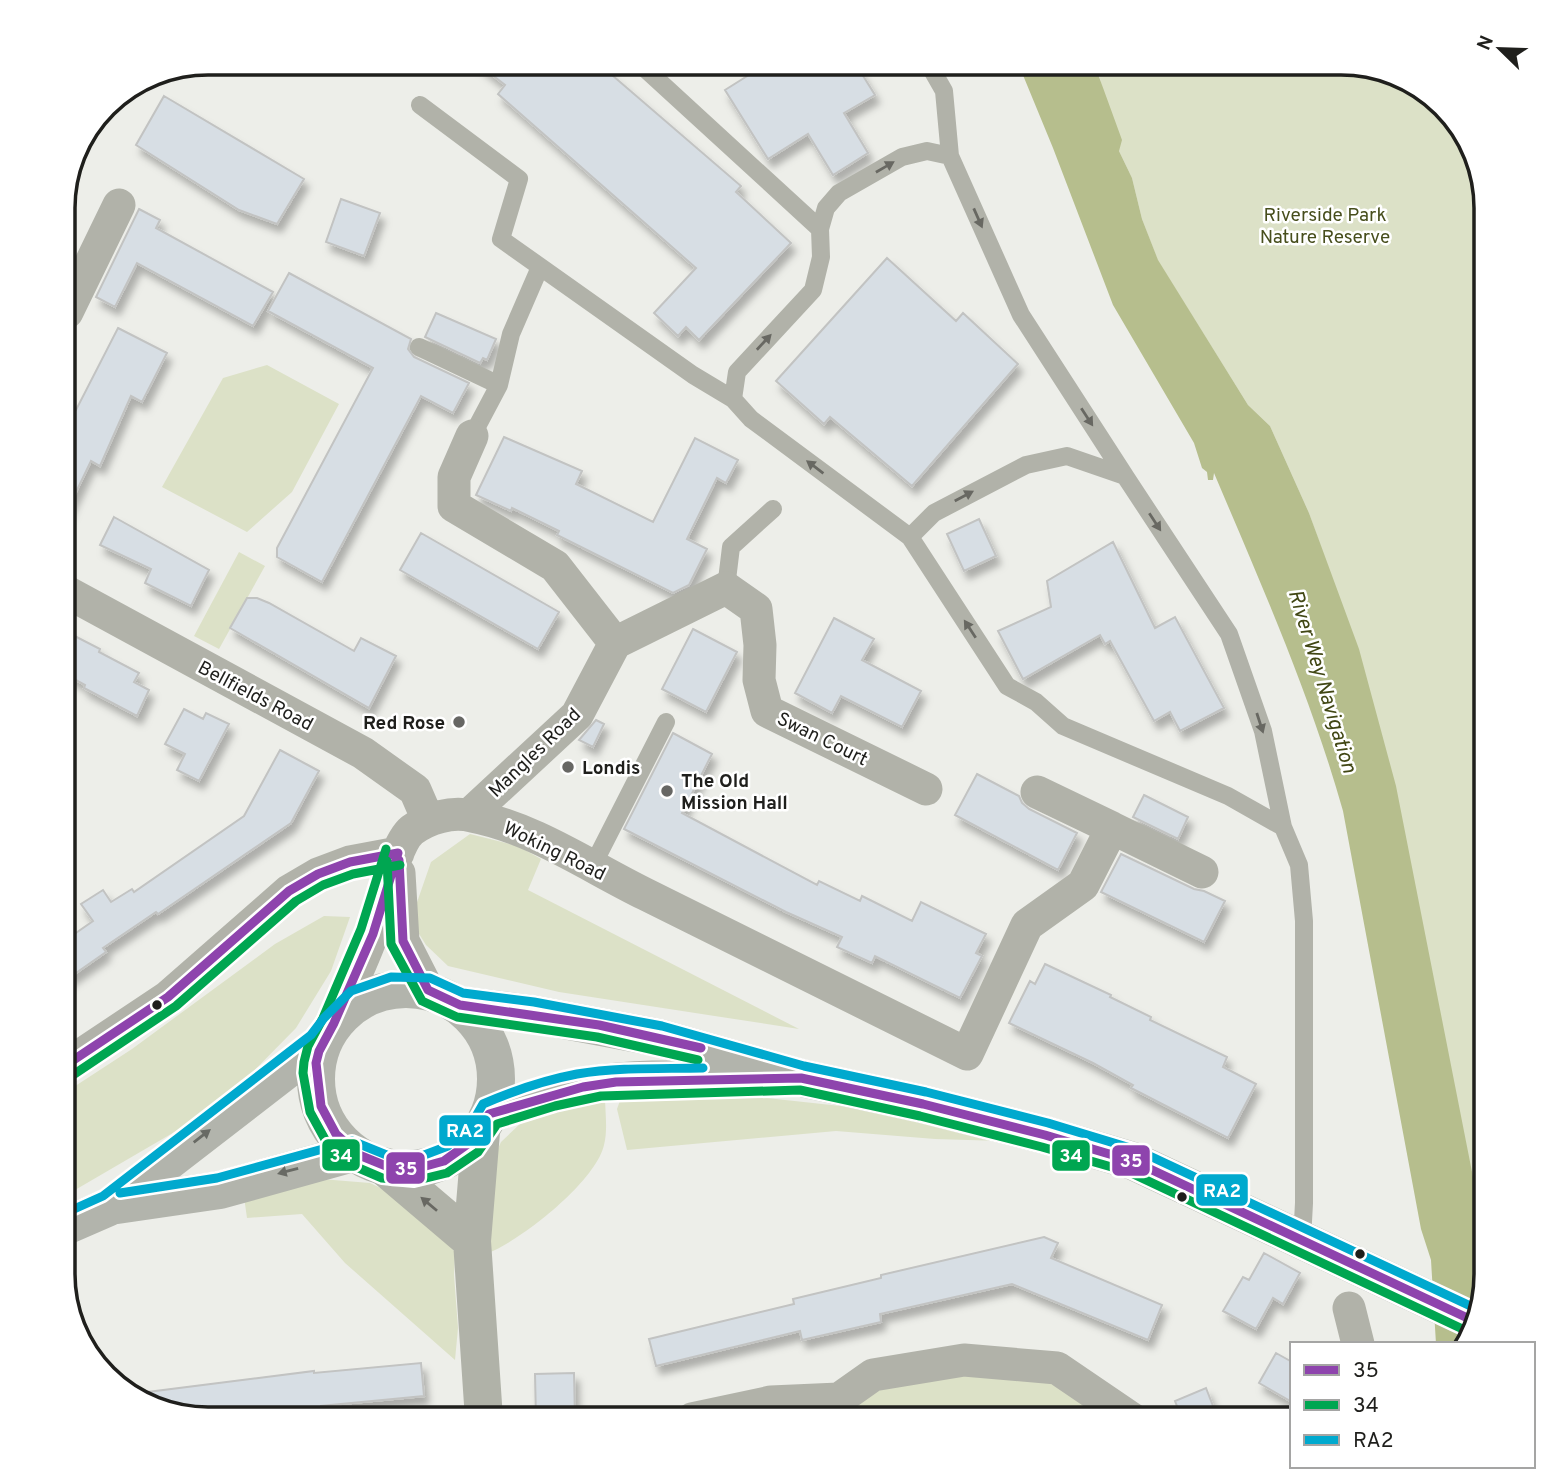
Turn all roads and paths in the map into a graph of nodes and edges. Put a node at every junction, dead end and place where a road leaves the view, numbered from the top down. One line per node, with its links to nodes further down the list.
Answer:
1 (652, 75): 6 (lane)
2 (935, 75): 4 (lane)
3 (420, 105): 7 (lane)
4 (950, 156): 6 (lane, one-way to 4); 13 (lane, one-way to 13)
5 (119, 205): 8 (street)
6 (820, 229): 11 (lane, one-way to 6)
7 (540, 267): 10 (lane); 11 (lane)
8 (76, 292)
9 (419, 347): 10 (lane)
10 (499, 385): 12 (lane)
11 (733, 399): 15 (lane, one-way to 11)
12 (472, 436): 18 (street)
13 (1125, 476): 15 (lane, one-way to 13); 24 (lane, one-way to 24)
14 (773, 509): 16 (lane)
15 (910, 537): 24 (lane, one-way to 15)
16 (726, 588): 18 (street); 20 (street, Swan Court)
17 (76, 597): 23 (street, Bellfields Road)
18 (615, 643): 22 (street, Mangles Road)
19 (666, 722): 27 (lane)
20 (926, 789)
21 (1037, 792): 25 (street)
22 (469, 815): 23 (street, Woking Road); 27 (street, Woking Road)
23 (428, 820): 26 (street)
24 (1283, 827): 37 (lane)
25 (1112, 828): 27 (street, Woking Road); 28 (street)
26 (398, 853): 29 (street); 30 (street); 31 (street)
27 (593, 867)
28 (1202, 872)
29 (444, 997): 30 (main road); 32 (main road); 33 (main road)
30 (326, 1035): 34 (main road); 35 (main road, one-way to 30)
31 (76, 1057)
32 (802, 1078): 33 (main road); 37 (main road)
33 (485, 1123): 34 (main road); 38 (street)
34 (370, 1161): 35 (main road, one-way to 35); 38 (street, one-way to 34)
35 (109, 1206): 36 (main road)
36 (76, 1221)
37 (1302, 1240): 40 (main road)
38 (472, 1241): 42 (street)
39 (1349, 1308): 41 (street)
40 (1467, 1317)
41 (1358, 1342)
42 (483, 1407)
43 (748, 1407): 44 (street)
44 (821, 1407)
45 (843, 1407): 46 (street)
46 (1114, 1407)

